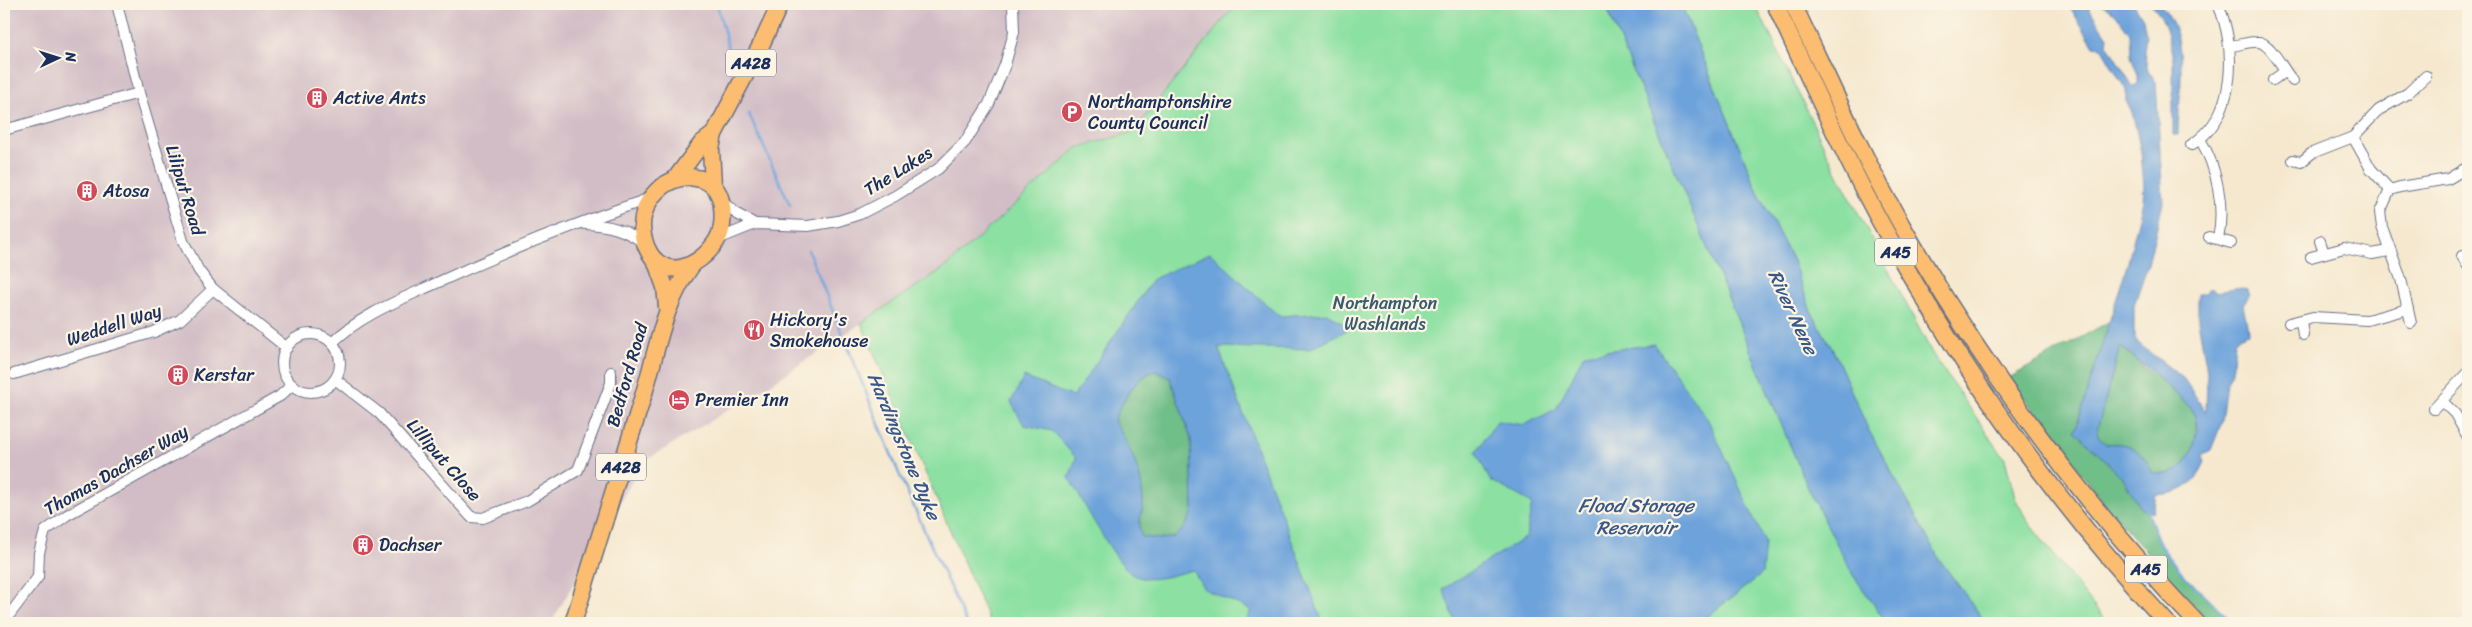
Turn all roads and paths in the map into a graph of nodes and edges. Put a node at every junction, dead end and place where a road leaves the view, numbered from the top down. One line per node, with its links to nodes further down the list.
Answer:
1 (117, 4): 12 (street, Liliput Road)
2 (780, 4): 14 (highway, A428)
3 (1013, 4): 26 (street, The Lakes)
4 (1775, 4): 57 (highway, A45)
5 (1793, 4): 58 (highway, A45)
6 (2218, 4): 7 (street)
7 (2231, 46): 8 (street); 16 (street)
8 (2284, 72): 10 (street); 11 (street)
9 (2426, 76): 15 (street)
10 (2273, 80)
11 (2293, 81)
12 (140, 93): 13 (street); 38 (street, Liliput Road)
13 (4, 130)
14 (714, 134): 20 (highway, A428); 21 (highway, A428)
15 (2353, 137): 18 (street); 22 (street)
16 (2200, 139): 17 (street); 29 (street)
17 (2191, 145)
18 (2293, 160)
19 (2468, 167): 22 (street)
20 (676, 178): 21 (highway); 23 (highway)
21 (713, 185): 24 (highway)
22 (2390, 190): 31 (street)
23 (648, 199): 25 (street); 30 (highway)
24 (721, 201): 26 (street, The Lakes); 27 (highway)
25 (581, 224): 30 (street); 45 (street)
26 (755, 224): 27 (street, The Lakes)
27 (718, 239): 36 (highway)
28 (2320, 241): 32 (street)
29 (2231, 242)
30 (646, 245): 35 (highway)
31 (2389, 251): 32 (street); 40 (street)
32 (2324, 253): 34 (street)
33 (2462, 256): 37 (street)
34 (2311, 257)
35 (656, 262): 36 (highway); 39 (highway, Bedford Road / A428)
36 (692, 265): 39 (highway, Bedford Road / A428)
37 (2468, 266)
38 (213, 289): 46 (street, Liliput Road); 49 (street, Weddell Way)
39 (667, 309): 56 (highway, Bedford Road / A428)
40 (2408, 309): 41 (street); 43 (street)
41 (2301, 321): 42 (street); 44 (street)
42 (2289, 323)
43 (2410, 323)
44 (2304, 335)
45 (332, 343): 46 (street); 50 (street)
46 (287, 348): 51 (street)
47 (611, 372): 50 (street, Lilliput Close)
48 (2468, 372): 52 (street)
49 (14, 374)
50 (335, 379): 51 (street)
51 (292, 385): 55 (street, Thomas Dachser Way)
52 (2442, 401): 53 (street); 54 (street)
53 (2434, 409)
54 (2468, 437)
55 (4, 622)
56 (573, 623)
57 (2167, 623)
58 (2197, 623)

